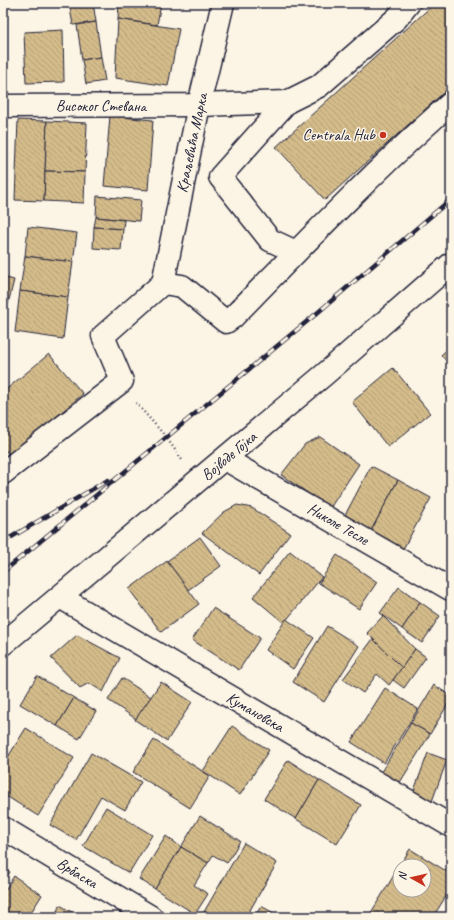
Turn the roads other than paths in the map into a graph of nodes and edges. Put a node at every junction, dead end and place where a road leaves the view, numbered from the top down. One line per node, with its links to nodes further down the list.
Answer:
1 (223, 3): 5 (street, Краљевића Марка)
2 (410, 3): 3 (street)
3 (287, 102): 5 (street, Високог Стевана); 7 (street)
4 (451, 103): 7 (street)
5 (199, 105): 6 (street, Високог Стевана); 9 (street, Краљевића Марка)
6 (3, 106)
7 (296, 252): 9 (street)
8 (451, 264): 10 (street, Војводе Гојка)
9 (163, 283): 11 (street)
10 (225, 459): 12 (street, Николе Тесле); 13 (street, Војводе Гојка)
11 (3, 473)
12 (450, 589)
13 (60, 597): 14 (street, Војводе Гојка); 15 (street, Кумановска)
14 (3, 644)
15 (451, 826)
16 (3, 828): 17 (street, Врбаска)
17 (151, 917)

